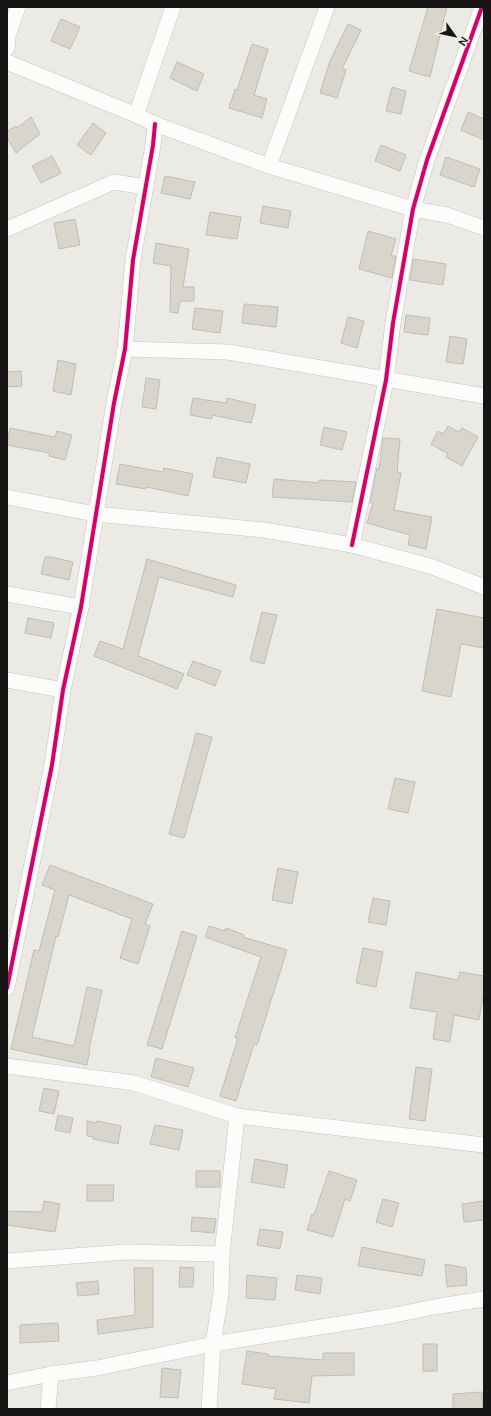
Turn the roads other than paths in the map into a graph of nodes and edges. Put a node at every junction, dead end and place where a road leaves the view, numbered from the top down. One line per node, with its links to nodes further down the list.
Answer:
1 (18, 7): 5 (street)
2 (172, 7): 7 (street)
3 (327, 7): 9 (street)
4 (482, 7): 11 (street)
5 (7, 48)
6 (7, 62): 7 (street)
7 (136, 115): 8 (street)
8 (155, 124): 9 (street); 10 (street)
9 (269, 166): 11 (street)
10 (146, 187): 12 (street); 14 (street)
11 (412, 209): 13 (street); 15 (street)
12 (7, 228)
13 (484, 228)
14 (125, 349): 15 (street); 18 (street)
15 (386, 380): 16 (street); 19 (street)
16 (484, 396)
17 (7, 497): 18 (street)
18 (95, 514): 19 (street); 22 (street)
19 (352, 545): 20 (street)
20 (484, 587)
21 (7, 594): 22 (street)
22 (81, 607): 24 (street)
23 (7, 680): 24 (street)
24 (63, 690): 25 (street)
25 (7, 988)
26 (7, 1066): 27 (street)
27 (237, 1116): 28 (street); 29 (street)
28 (484, 1145)
29 (222, 1254): 30 (street); 32 (street)
30 (7, 1261)
31 (484, 1299): 32 (street)
32 (213, 1344): 33 (street); 36 (street)
33 (51, 1374): 34 (street); 35 (street)
34 (7, 1383)
35 (48, 1409)
36 (209, 1409)

